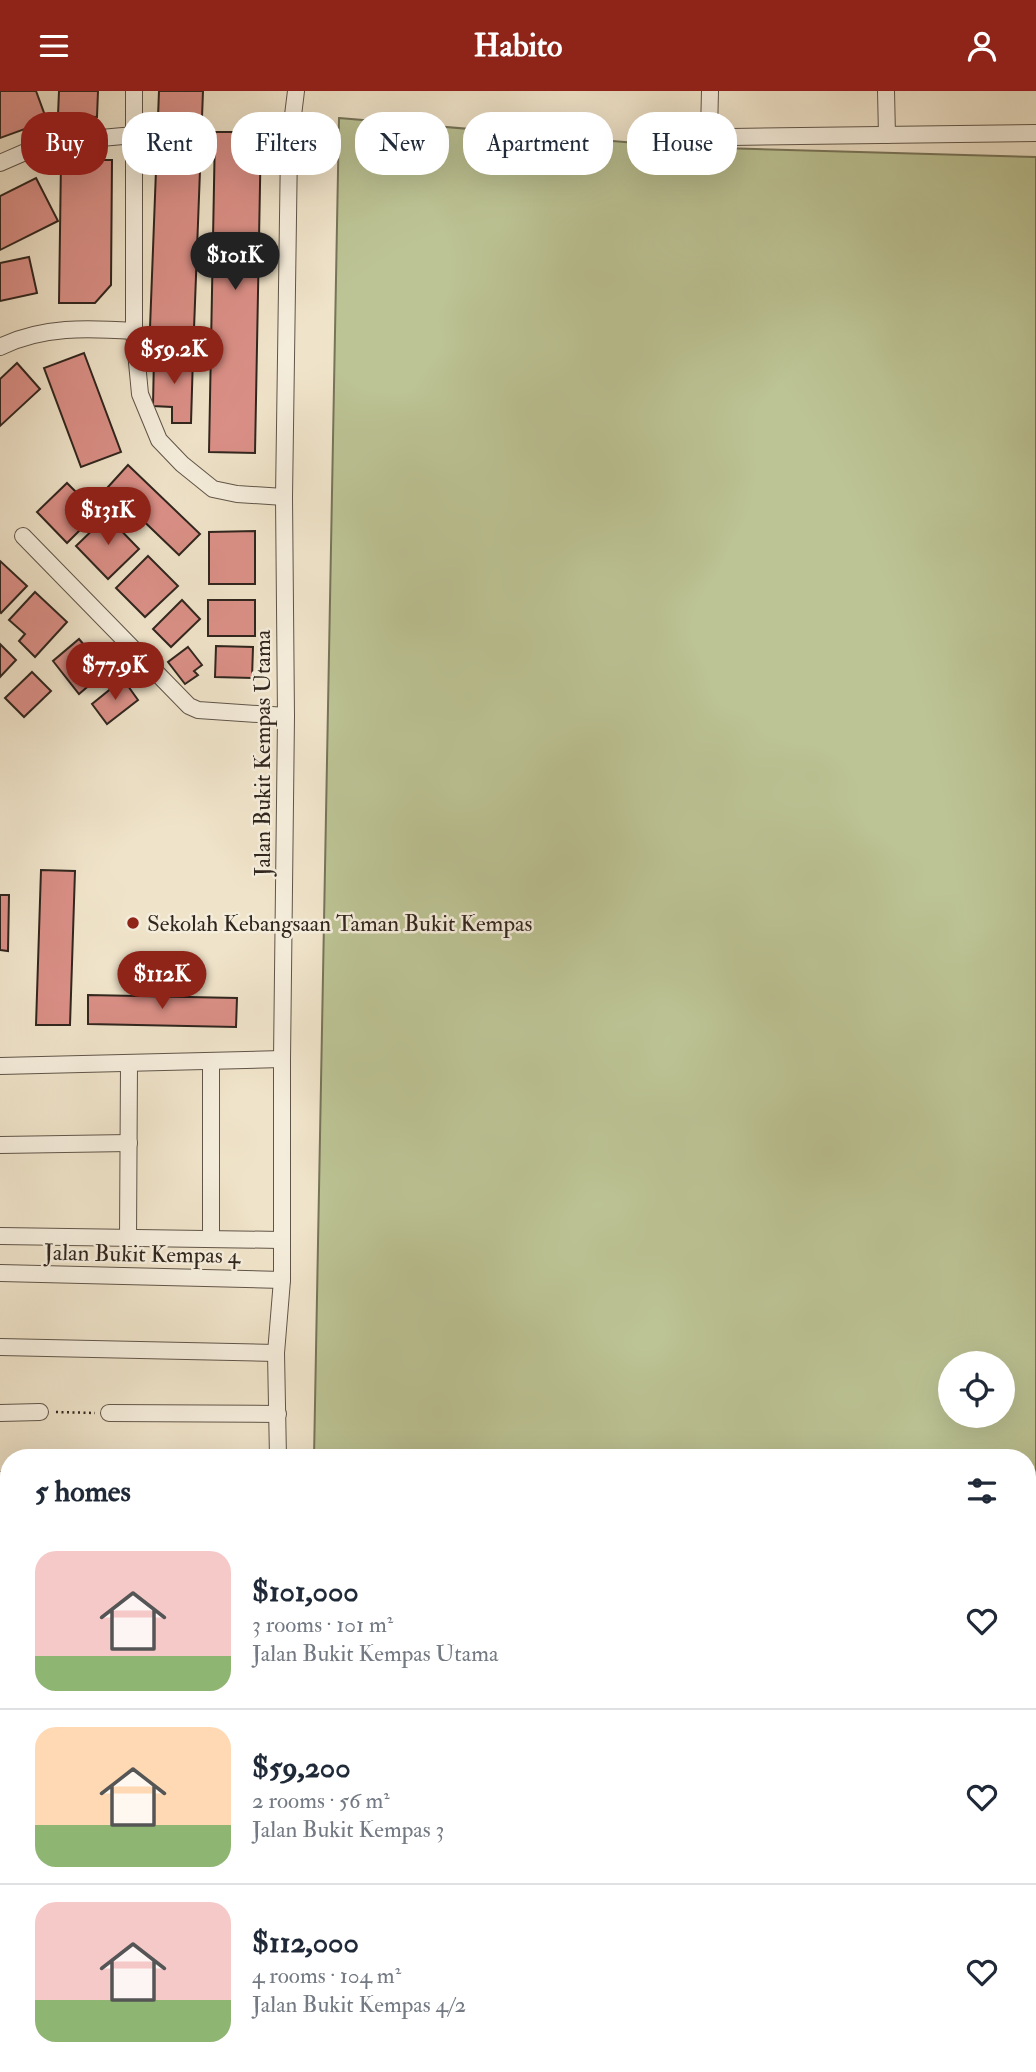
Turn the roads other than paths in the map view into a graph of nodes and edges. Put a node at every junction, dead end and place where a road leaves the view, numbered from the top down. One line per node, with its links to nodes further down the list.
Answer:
1 (134, 91): 5 (street)
2 (296, 91): 13 (street, Jalan Bukit Kempas Utama)
3 (710, 91): 7 (street)
4 (886, 91): 7 (street)
5 (134, 112)
6 (1036, 133): 7 (street)
7 (887, 135)
8 (122, 136): 9 (street)
9 (0, 163)
10 (134, 175): 11 (street)
11 (134, 331): 12 (street); 13 (street)
12 (0, 347)
13 (284, 497): 15 (street, Jalan Bukit Kempas Utama)
14 (23, 536): 15 (street)
15 (286, 716): 16 (street, Jalan Bukit Kempas Utama)
16 (282, 1059): 17 (street); 25 (street, Jalan Bukit Kempas Utama)
17 (211, 1062): 18 (street); 24 (street)
18 (129, 1065): 19 (street); 20 (street)
19 (0, 1066)
20 (129, 1143): 21 (street); 23 (street)
21 (0, 1145)
22 (0, 1236): 23 (street, Jalan Bukit Kempas 4)
23 (128, 1238): 24 (street, Jalan Bukit Kempas 4)
24 (211, 1239): 25 (street, Jalan Bukit Kempas 4)
25 (281, 1240): 27 (street, Jalan Bukit Kempas Utama)
26 (0, 1273): 27 (street, Jalan Bukit Kempas 4)
27 (282, 1280): 29 (street, Jalan Bukit Kempas Utama)
28 (0, 1347): 29 (street)
29 (276, 1353): 33 (street, Jalan Bukit Kempas Utama)
30 (40, 1412): 31 (street)
31 (0, 1413)
32 (109, 1413): 33 (street)
33 (278, 1414): 34 (street, Jalan Bukit Kempas Utama)
34 (278, 1449)

